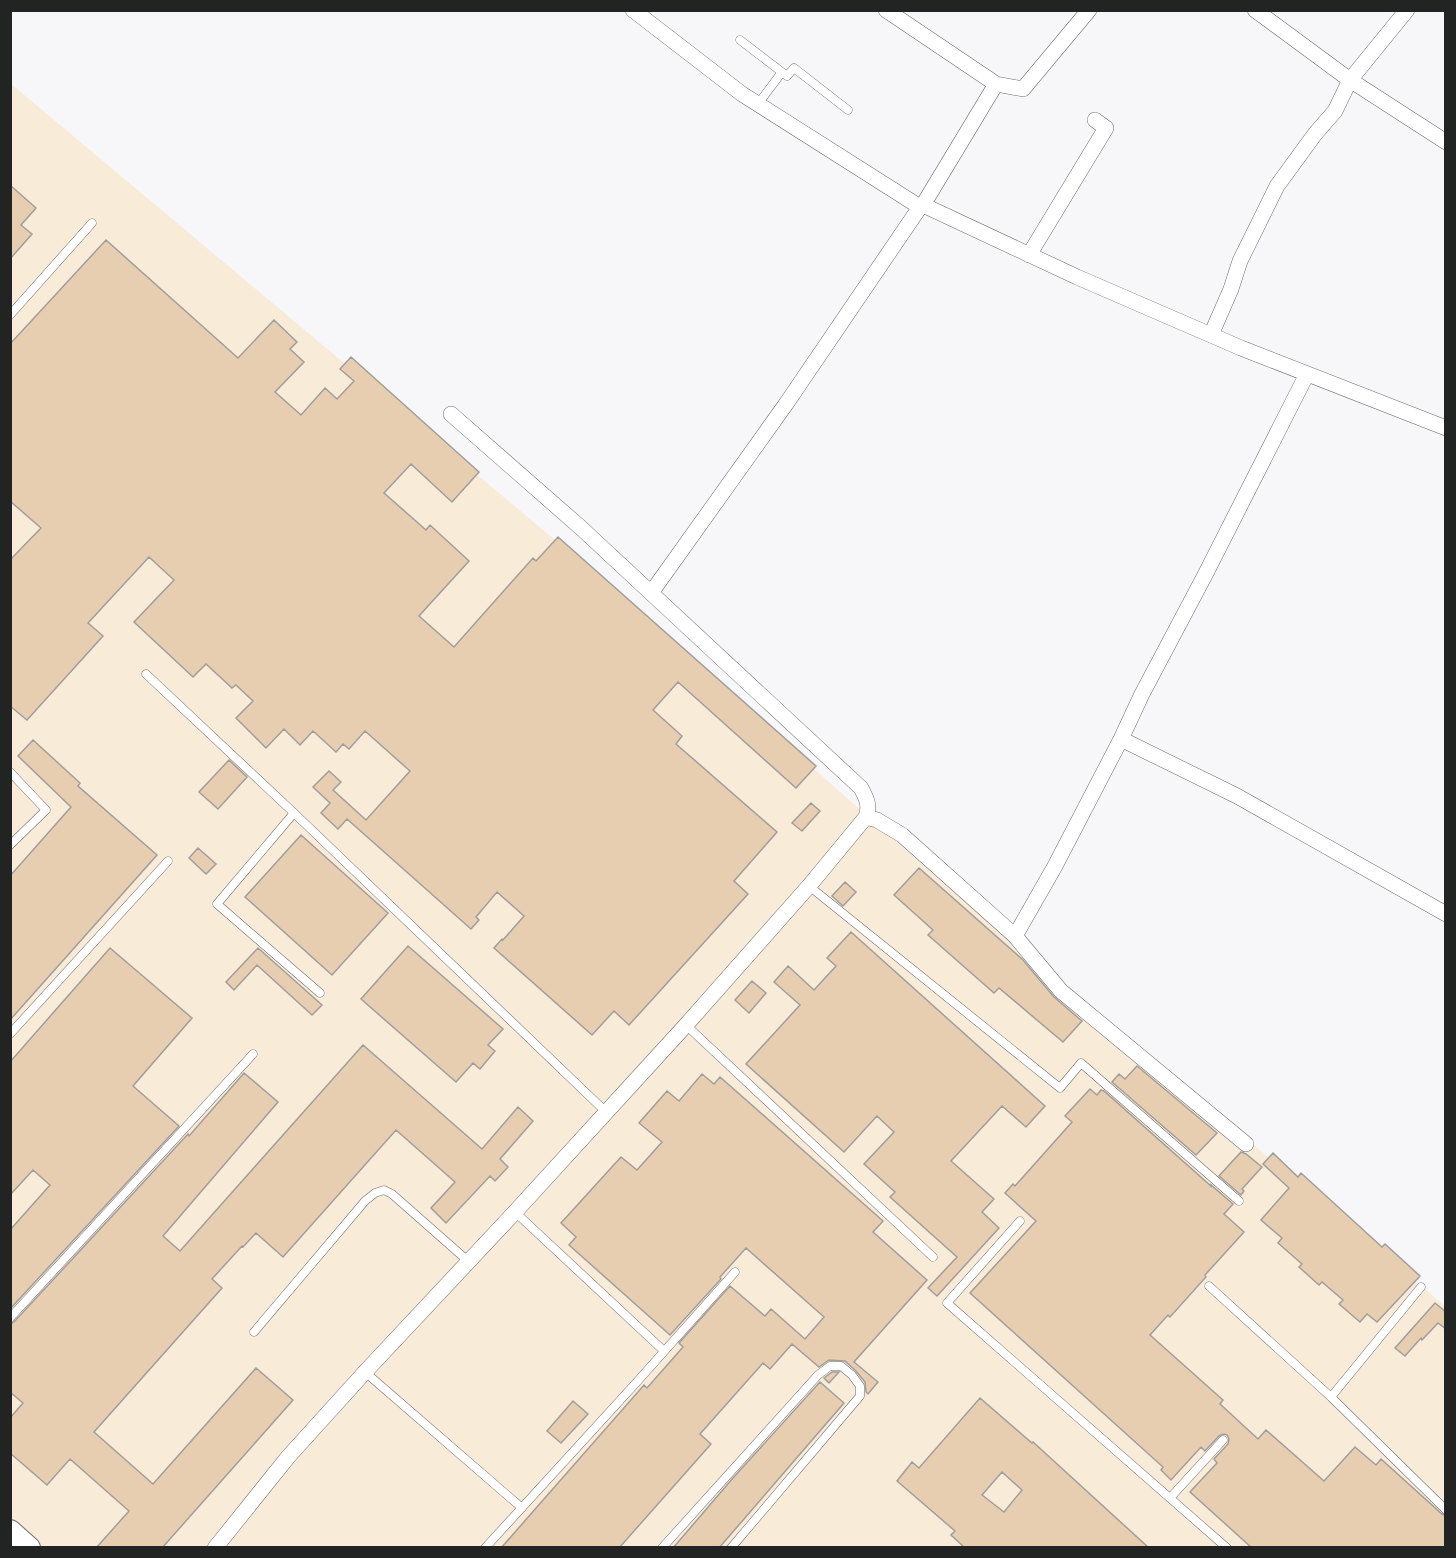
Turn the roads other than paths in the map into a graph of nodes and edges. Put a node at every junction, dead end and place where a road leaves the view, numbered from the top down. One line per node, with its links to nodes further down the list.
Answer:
1 (633, 10): 10 (street)
2 (886, 10): 9 (street)
3 (1089, 10): 9 (street)
4 (1255, 10): 8 (street)
5 (1407, 10): 8 (street)
6 (740, 40): 7 (lane)
7 (782, 72): 10 (lane); 11 (lane)
8 (1350, 80): 13 (street); 18 (street)
9 (996, 84): 14 (street)
10 (758, 104): 14 (street)
11 (848, 110)
12 (1095, 120): 16 (street)
13 (1446, 142)
14 (921, 206): 16 (street); 22 (street)
15 (92, 223): 17 (lane)
16 (1029, 255): 18 (street)
17 (10, 315)
18 (1211, 335): 19 (street)
19 (1307, 374): 21 (street); 24 (street)
20 (451, 414): 22 (street)
21 (1446, 428)
22 (651, 593): 27 (street)
23 (146, 674): 26 (lane)
24 (1121, 739): 31 (street); 32 (street)
25 (10, 772): 28 (lane)
26 (294, 813): 33 (lane); 37 (lane)
27 (866, 817): 30 (street); 32 (street)
28 (10, 846)
29 (168, 861): 35 (lane)
30 (809, 886): 34 (street); 39 (lane)
31 (1446, 914)
32 (1015, 936): 38 (street)
33 (320, 993)
34 (686, 1025): 37 (street); 42 (lane)
35 (10, 1034)
36 (252, 1054): 47 (lane)
37 (606, 1112): 40 (street)
38 (1246, 1144)
39 (1239, 1201)
40 (515, 1212): 43 (street); 49 (lane)
41 (1020, 1221): 53 (lane)
42 (933, 1257)
43 (468, 1261): 48 (lane); 50 (street)
44 (735, 1272): 49 (lane)
45 (1209, 1286): 51 (lane)
46 (1421, 1287): 51 (lane)
47 (10, 1318)
48 (254, 1332)
49 (664, 1352): 54 (lane)
50 (365, 1372): 54 (lane); 58 (street)
51 (1331, 1396): 55 (lane)
52 (1223, 1440): 53 (lane)
53 (1170, 1498): 62 (lane)
54 (522, 1508): 59 (lane)
55 (1446, 1510)
56 (10, 1531): 57 (street)
57 (29, 1548)
58 (215, 1548)
59 (485, 1548)
60 (662, 1548): 61 (lane)
61 (731, 1548)
62 (1227, 1548)

